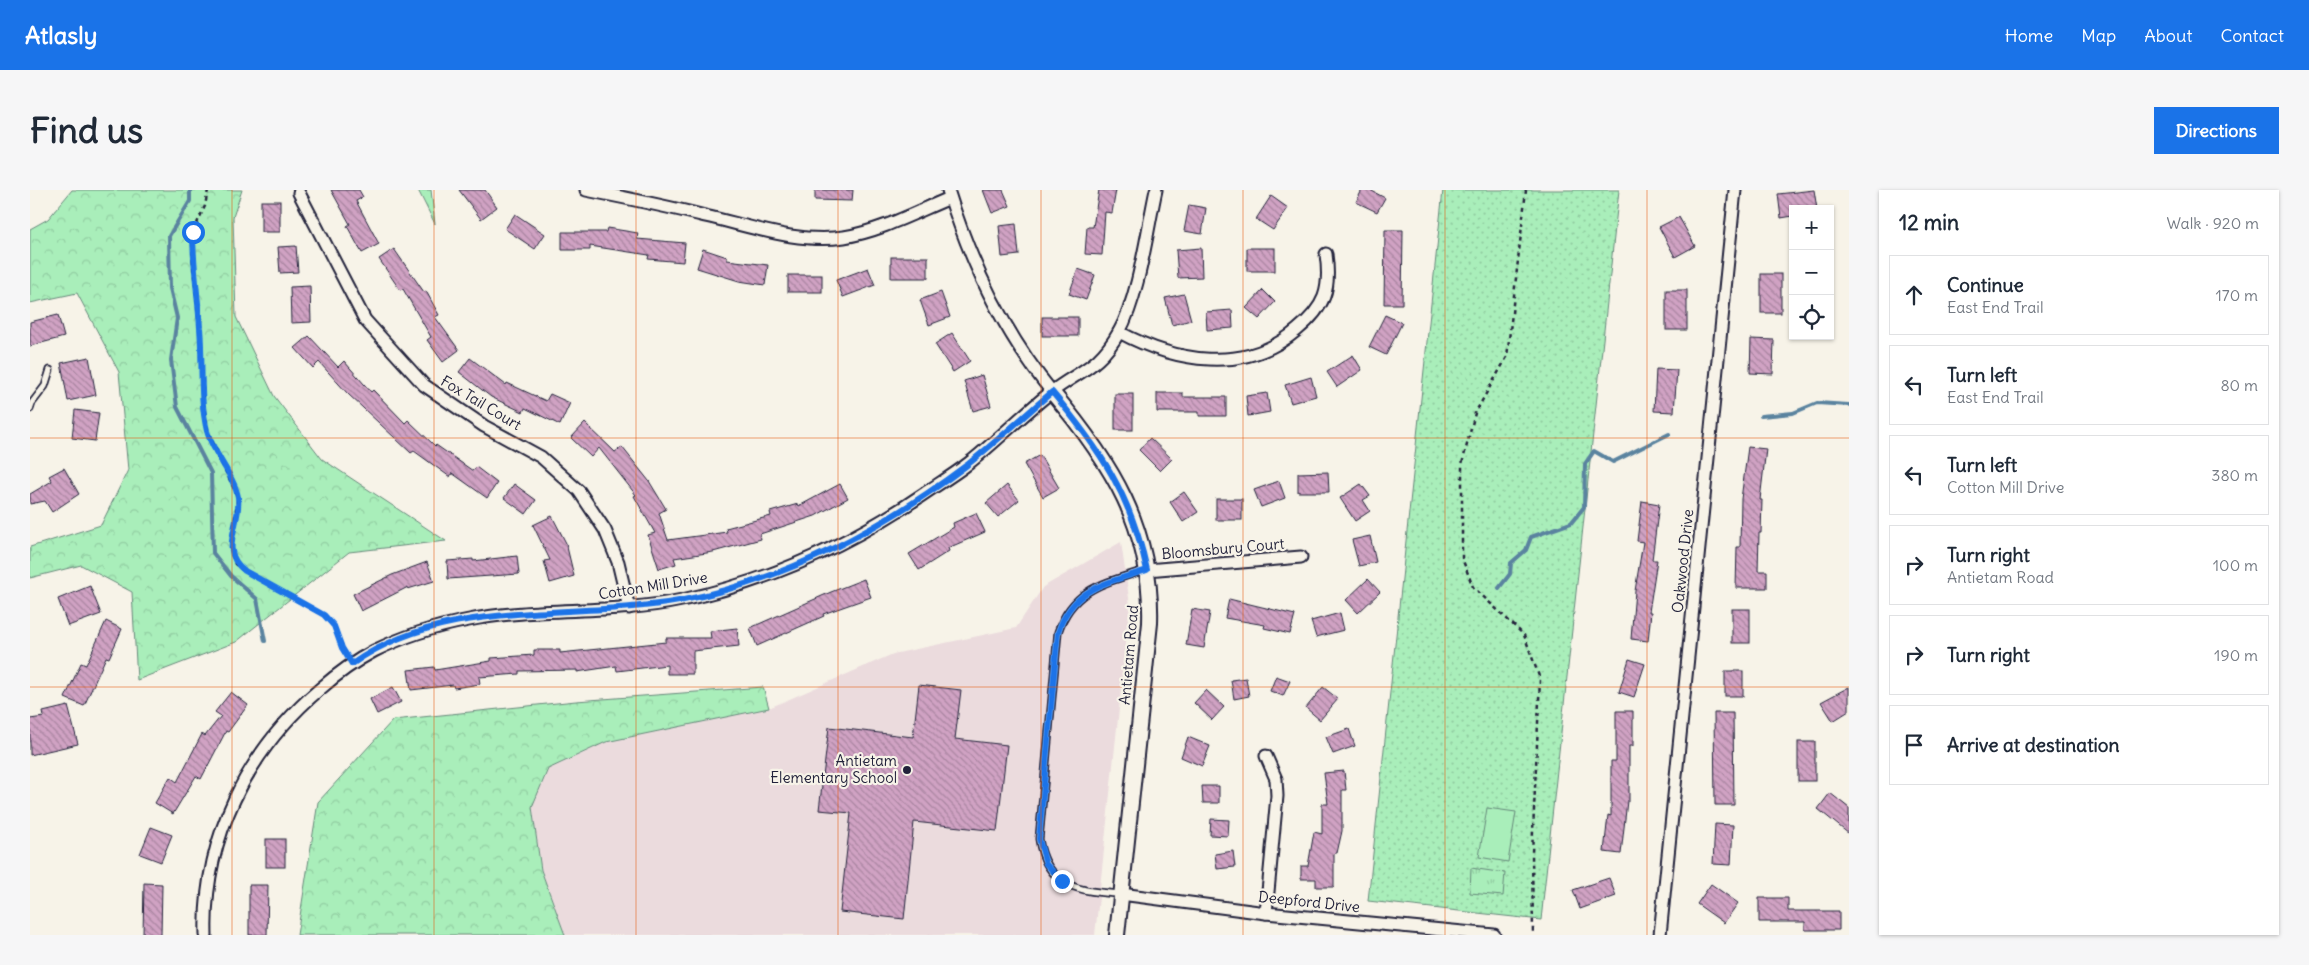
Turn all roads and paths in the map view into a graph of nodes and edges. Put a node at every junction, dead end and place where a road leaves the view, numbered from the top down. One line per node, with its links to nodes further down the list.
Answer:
1 (208, 190): 16 (path)
2 (586, 190): 7 (street)
3 (1156, 190): 9 (street, Cotton Mill Drive)
4 (1526, 190): 23 (path)
5 (1735, 190): 24 (street, Oakwood Drive)
6 (299, 193): 15 (street, Fox Tail Court)
7 (949, 194): 11 (street, Antietam Road)
8 (1326, 254): 9 (street)
9 (1119, 332): 11 (street, Cotton Mill Drive)
10 (50, 370): 12 (lane)
11 (1052, 392): 14 (street, Antietam Road); 15 (street, Cotton Mill Drive)
12 (30, 409)
13 (1301, 557): 14 (street, Bloomsbury Court)
14 (1147, 570): 18 (street, Antietam Road); 18 (lane)
15 (629, 608): 16 (street, Cotton Mill Drive)
16 (352, 664): 20 (street, Cotton Mill Drive)
17 (1266, 756): 19 (street)
18 (1122, 894): 19 (street, Deepford Drive); 21 (street, Antietam Road)
19 (1266, 913): 22 (street, Deepford Drive)
20 (206, 935)
21 (1117, 935)
22 (1494, 935)
23 (1533, 935)
24 (1660, 935)

